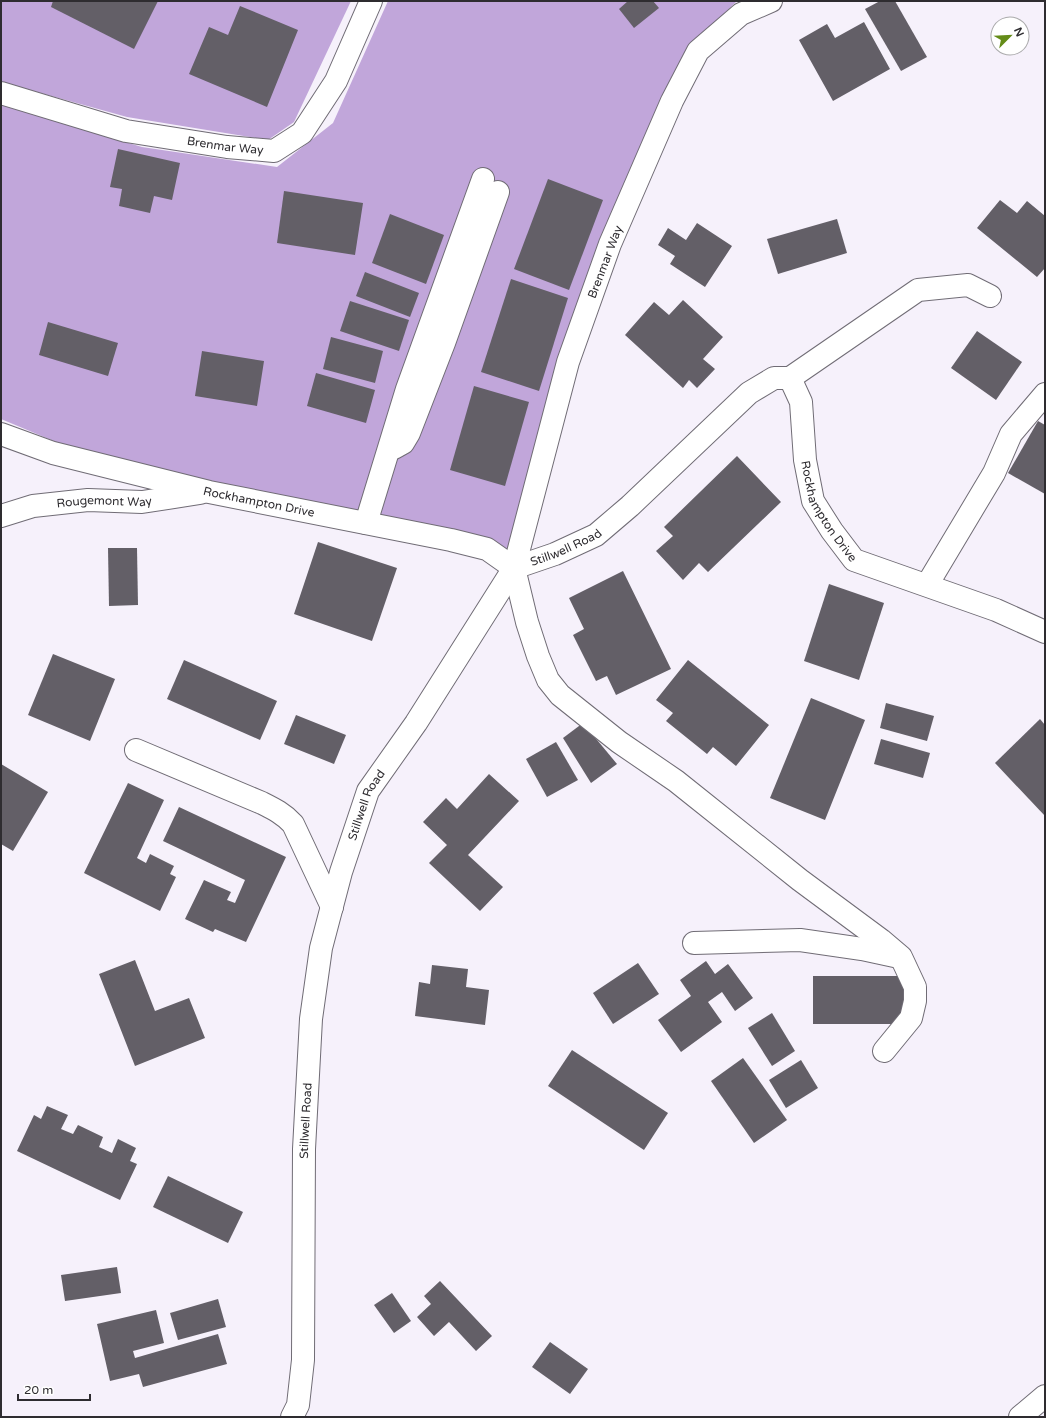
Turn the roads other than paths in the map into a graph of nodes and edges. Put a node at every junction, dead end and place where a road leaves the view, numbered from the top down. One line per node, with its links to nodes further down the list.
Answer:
1 (371, 1): 3 (street, Brenmar Way)
2 (770, 1): 12 (street, Brenmar Way)
3 (1, 93)
4 (491, 186): 11 (street)
5 (990, 296): 6 (street)
6 (790, 378): 12 (street, Stillwell Road); 13 (street, Rockhampton Drive)
7 (1045, 394): 13 (street)
8 (1, 434): 9 (street, Rockhampton Drive)
9 (209, 492): 10 (street, Rougemont Way); 11 (street, Rockhampton Drive)
10 (1, 516)
11 (366, 523): 12 (street, Rockhampton Drive)
12 (514, 568): 16 (street, Stillwell Road); 18 (street)
13 (927, 585): 14 (street, Rockhampton Drive)
14 (1045, 632)
15 (136, 750): 16 (street)
16 (332, 906): 21 (street, Stillwell Road)
17 (694, 943): 18 (street)
18 (901, 957): 19 (street)
19 (884, 1051)
20 (1045, 1396): 22 (street)
21 (292, 1417)
22 (1020, 1417)

